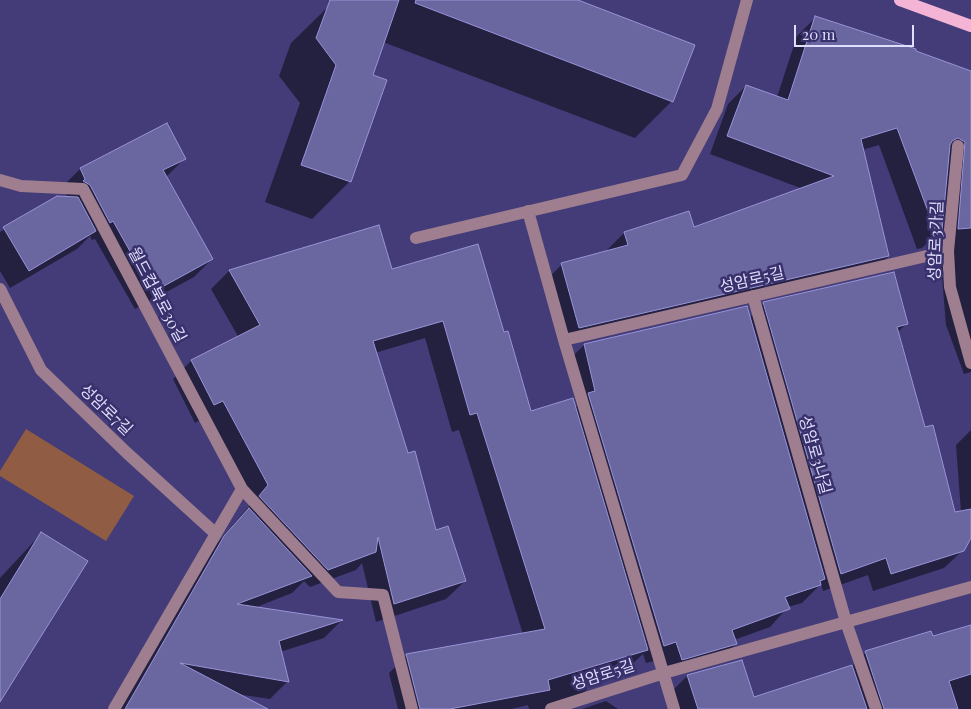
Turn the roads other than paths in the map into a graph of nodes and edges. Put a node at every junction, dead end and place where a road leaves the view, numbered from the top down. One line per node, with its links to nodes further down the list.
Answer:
1 (747, 0): 6 (street)
2 (900, 0): 3 (main road)
3 (971, 26)
4 (958, 146): 8 (street, 성암로3가길)
5 (0, 180): 13 (street, 월드컵북로30길)
6 (528, 211): 7 (street); 11 (street)
7 (416, 238)
8 (948, 251): 10 (street, 성암로5길); 12 (street, 성암로3가길)
9 (0, 289): 14 (street, 성암로7길)
10 (753, 296): 11 (street, 성암로5길); 16 (street, 성암로3나길)
11 (564, 340): 17 (street)
12 (971, 363)
13 (242, 489): 14 (street); 19 (street, 월드컵북로30길)
14 (216, 534): 18 (street)
15 (971, 588): 16 (street)
16 (846, 622): 17 (street, 성암로5길); 22 (street, 성암로3나길)
17 (664, 673): 20 (street, 성암로5길); 21 (street)
18 (114, 709)
19 (412, 709)
20 (551, 709)
21 (674, 709)
22 (876, 709)

